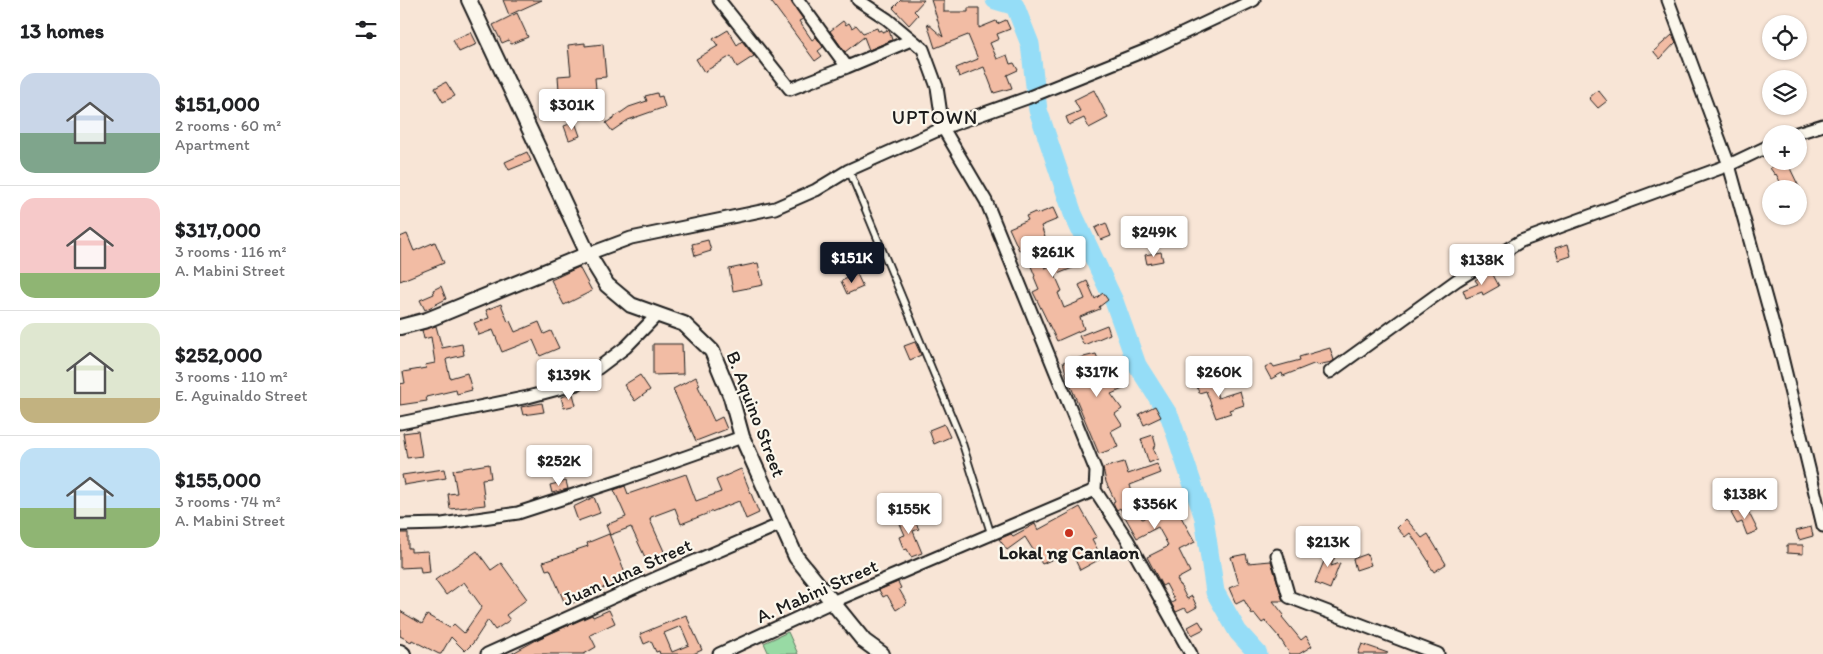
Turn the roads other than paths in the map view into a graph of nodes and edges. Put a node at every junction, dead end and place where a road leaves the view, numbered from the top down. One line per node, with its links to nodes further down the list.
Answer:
1 (469, 0): 15 (street, B. Aquino Street)
2 (719, 0): 8 (street)
3 (798, 0): 8 (street)
4 (858, 0): 7 (street)
5 (1254, 0): 10 (street)
6 (1668, 0): 13 (street)
7 (911, 40): 8 (street); 10 (street)
8 (847, 67)
9 (1823, 125): 11 (street)
10 (942, 128): 14 (street); 21 (street)
11 (1807, 130)
12 (1762, 148): 13 (street)
13 (1729, 165): 18 (street); 24 (street)
14 (849, 170): 15 (street); 25 (lane)
15 (588, 254): 16 (street, B. Aquino Street); 17 (street)
16 (658, 314): 19 (street); 20 (street, B. Aquino Street)
17 (400, 327)
18 (1330, 372)
19 (400, 423)
20 (742, 436): 22 (street, B. Aquino Street); 23 (street)
21 (1095, 490): 25 (street, A. Mabini Street); 31 (street)
22 (781, 524): 27 (street, B. Aquino Street); 28 (street, Juan Luna Street)
23 (400, 525)
24 (1823, 526)
25 (991, 534): 27 (street, A. Mabini Street)
26 (1277, 555): 32 (street)
27 (832, 602): 29 (street, A. Mabini Street); 30 (street, B. Aquino Street)
28 (487, 654)
29 (719, 654)
30 (882, 654)
31 (1191, 654)
32 (1438, 654)

